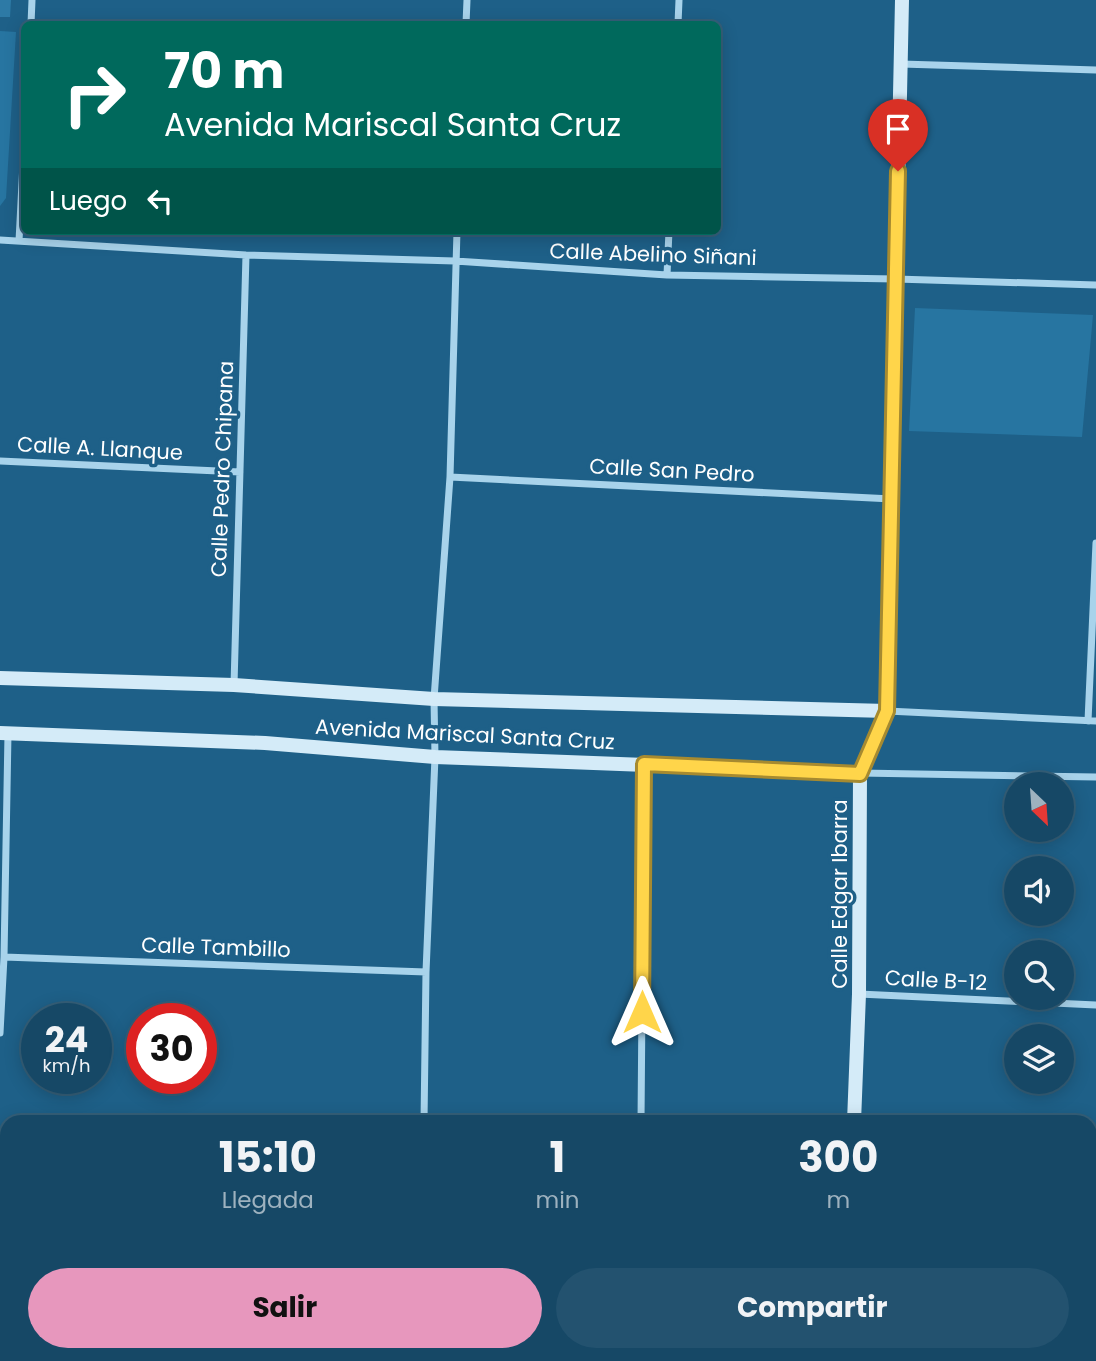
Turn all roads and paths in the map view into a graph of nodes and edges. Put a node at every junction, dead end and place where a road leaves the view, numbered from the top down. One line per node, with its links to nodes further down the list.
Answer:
1 (32, 0): 5 (street)
2 (467, 0): 6 (street)
3 (679, 0): 7 (street)
4 (902, 0): 8 (main road, Calle Edgar Ibarra)
5 (31, 21)
6 (466, 21)
7 (678, 21)
8 (901, 64): 9 (street); 18 (main road, Calle Edgar Ibarra)
9 (1096, 70)
10 (21, 202): 14 (street)
11 (457, 235): 16 (street)
12 (669, 235): 17 (street)
13 (0, 240): 14 (street, Calle Abelino Siñani)
14 (19, 241): 15 (street, Calle Abelino Siñani)
15 (246, 255): 16 (street, Calle Abelino Siñani); 21 (street, Calle Pedro Chipana)
16 (455, 261): 17 (street, Calle Abelino Siñani); 22 (street)
17 (667, 275): 18 (street, Calle Abelino Siñani)
18 (896, 279): 19 (street, Calle Abelino Siñani); 23 (main road, Calle Edgar Ibarra)
19 (1096, 285)
20 (0, 461): 21 (street, Calle A. Llanque)
21 (240, 472): 26 (street, Calle Pedro Chipana)
22 (450, 477): 23 (street, Calle San Pedro); 27 (street)
23 (892, 499): 28 (main road, Calle Edgar Ibarra)
24 (1096, 543): 29 (street)
25 (0, 678): 26 (main road, Avenida Mariscal Santa Cruz)
26 (234, 685): 27 (main road, Avenida Mariscal Santa Cruz)
27 (434, 699): 28 (main road, Avenida Mariscal Santa Cruz); 31 (street)
28 (887, 711): 29 (street, Avenida Mariscal Santa Cruz); 33 (main road, Calle Edgar Ibarra)
29 (1092, 721)
30 (4, 733): 31 (main road, Avenida Mariscal Santa Cruz); 35 (street)
31 (435, 757): 32 (main road, Avenida Mariscal Santa Cruz); 36 (street)
32 (644, 764): 33 (main road, Avenida Mariscal Santa Cruz); 41 (street)
33 (860, 774): 34 (street, Avenida Mariscal Santa Cruz); 37 (main road, Calle Edgar Ibarra)
34 (1096, 777)
35 (4, 957): 36 (street, Calle Tambillo); 39 (street)
36 (426, 972): 40 (street)
37 (859, 994): 38 (street, Calle B-12); 42 (main road, Calle Edgar Ibarra)
38 (1096, 1005)
39 (0, 1033)
40 (424, 1115)
41 (641, 1115)
42 (853, 1115)

